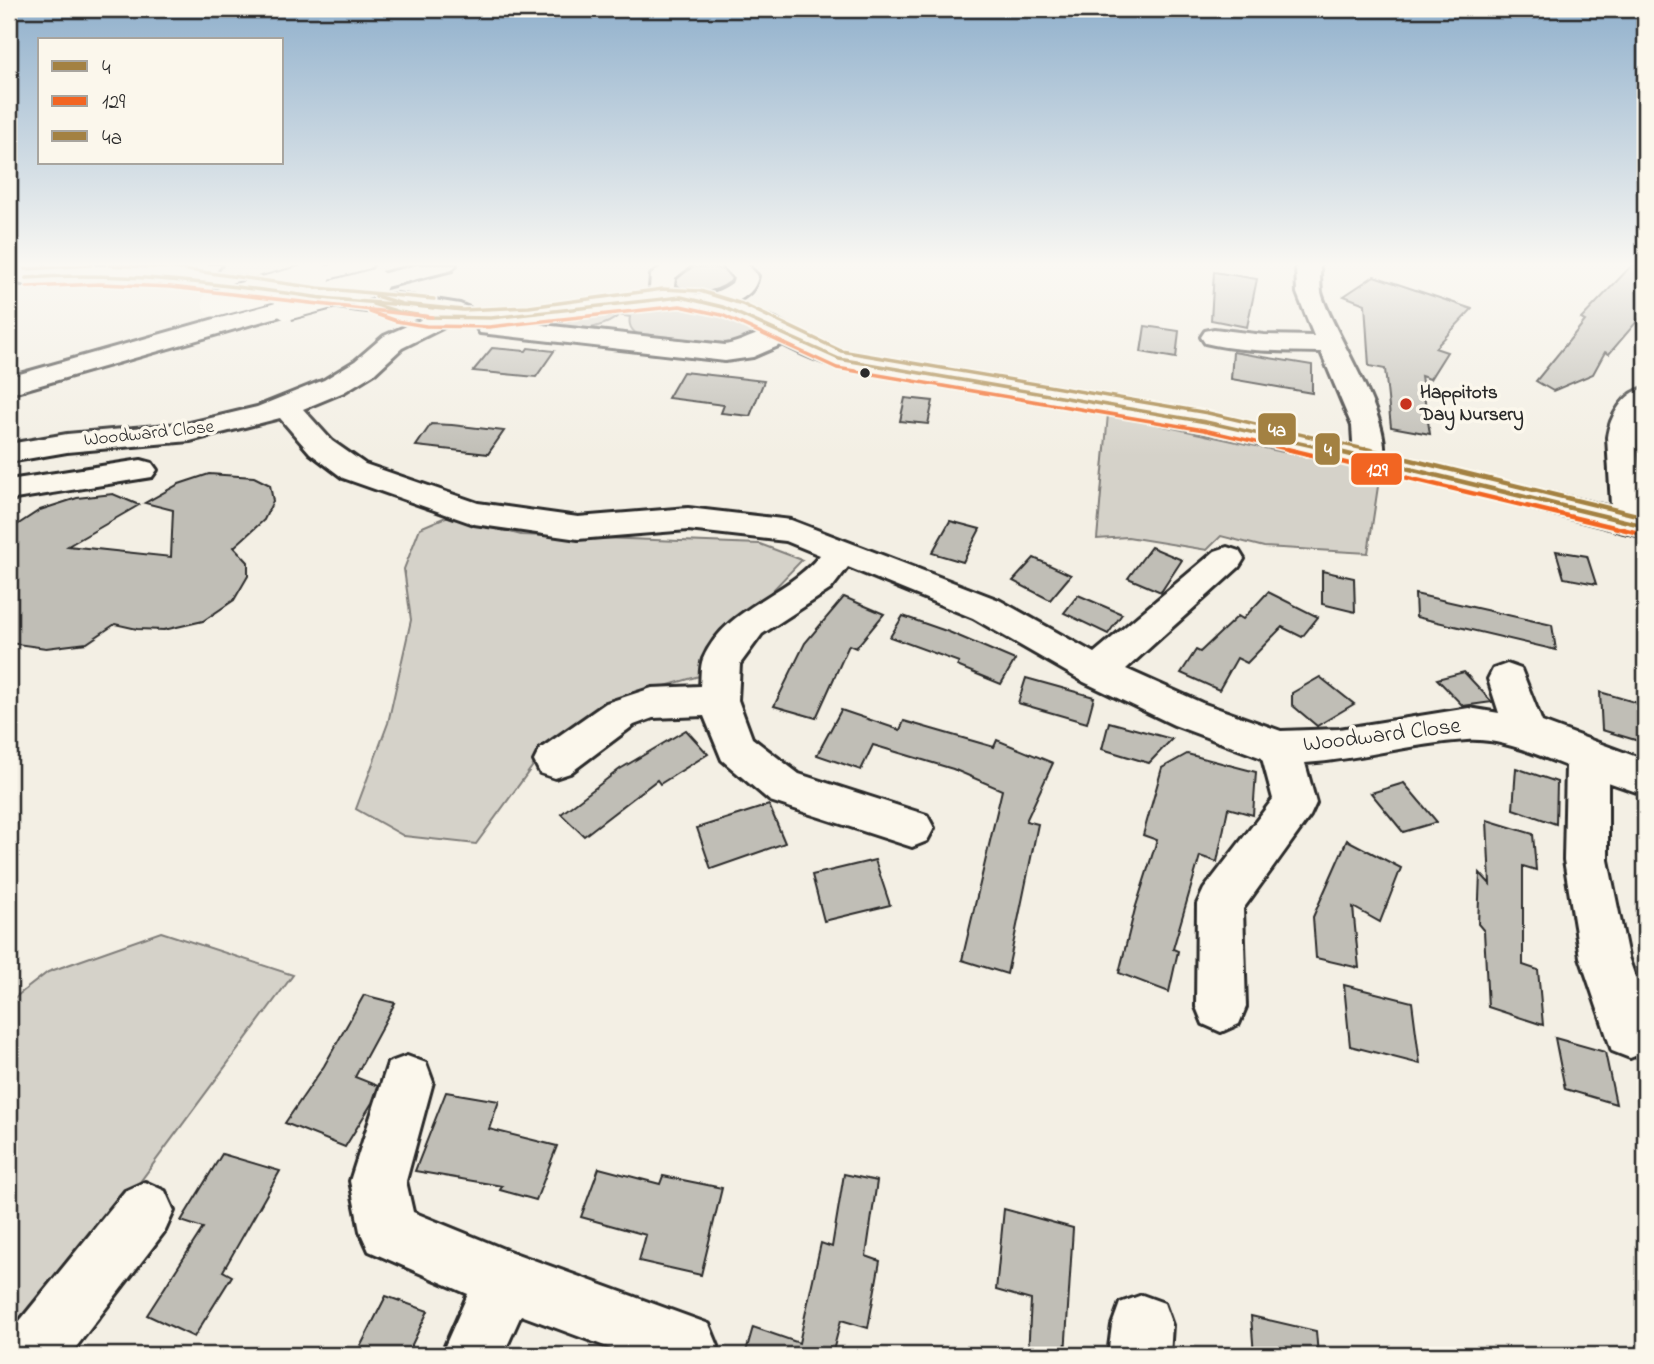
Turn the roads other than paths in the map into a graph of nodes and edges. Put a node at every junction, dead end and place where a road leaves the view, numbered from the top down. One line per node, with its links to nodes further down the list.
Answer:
1 (124, 329): 12 (main road, bridge)
2 (210, 329): 13 (main road, bridge)
3 (397, 329): 10 (main road)
4 (437, 329): 10 (main road, Woodward Close)
5 (594, 329): 8 (main road)
6 (771, 329): 8 (main road)
7 (1324, 329): 11 (main road)
8 (774, 330): 18 (main road)
9 (1214, 337): 11 (main road)
10 (393, 342): 15 (main road, Woodward Close)
11 (1331, 344): 18 (main road)
12 (9, 361)
13 (9, 386)
14 (1645, 396): 22 (main road)
15 (287, 408): 16 (main road, Woodward Close); 23 (main road, Woodward Close)
16 (119, 439): 17 (main road, Woodward Close); 20 (main road)
17 (9, 453)
18 (1369, 457): 22 (main road)
19 (141, 470): 20 (main road)
20 (106, 475): 21 (main road)
21 (9, 490)
22 (1633, 518)
23 (842, 551): 25 (main road, Woodward Close); 27 (main road)
24 (1227, 559): 25 (main road)
25 (1097, 672): 29 (main road, Woodward Close)
26 (1507, 679): 28 (main road)
27 (718, 700): 31 (main road); 33 (main road)
28 (1526, 733): 29 (main road, Woodward Close); 30 (main road, Woodward Close)
29 (1280, 748): 34 (main road, Woodward Close)
30 (1587, 755): 32 (main road, Woodward Close); 35 (main road)
31 (555, 761)
32 (1645, 778)
33 (912, 828)
34 (1221, 1007)
35 (1630, 1033)
36 (407, 1082): 38 (main road)
37 (145, 1211): 40 (main road)
38 (506, 1280): 39 (main road); 41 (main road)
39 (687, 1346)
40 (32, 1355)
41 (472, 1355)

